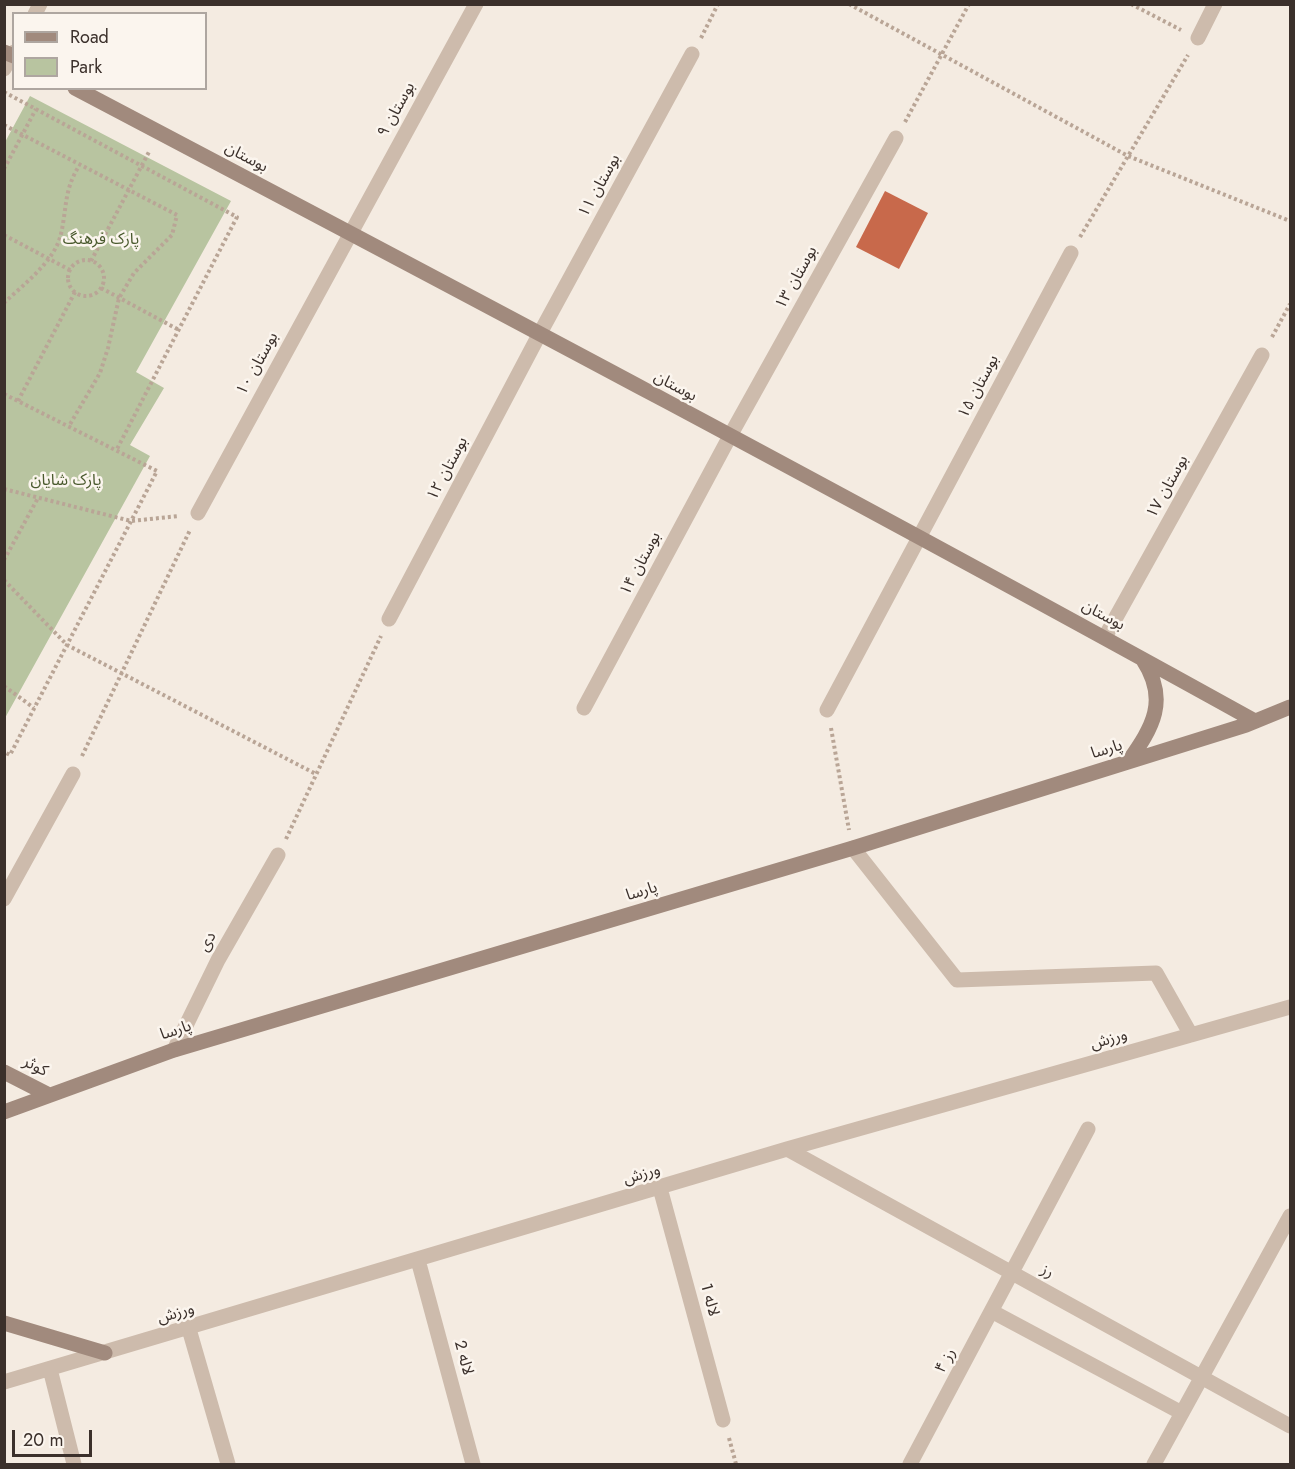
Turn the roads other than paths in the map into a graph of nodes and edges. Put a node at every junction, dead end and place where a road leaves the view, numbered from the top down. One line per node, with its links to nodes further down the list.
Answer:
1 (476, 4): 7 (street, بوستان ۹)
2 (1215, 4): 3 (street)
3 (1198, 38)
4 (693, 54): 9 (street, بوستان ۱۱)
5 (79, 90): 7 (street, بوستان)
6 (896, 138): 11 (street, بوستان ۱۳)
7 (351, 233): 9 (street, بوستان); 12 (street, بوستان ۱۰)
8 (1071, 253): 13 (street, بوستان ۱۵)
9 (539, 335): 11 (street, بوستان); 14 (street, بوستان ۱۲)
10 (1262, 355): 15 (street, بوستان ۱۷)
11 (730, 436): 13 (street, بوستان); 18 (street, بوستان ۱۴)
12 (198, 513)
13 (919, 538): 15 (street, بوستان); 19 (street, بوستان ۱۵)
14 (388, 619)
15 (1105, 637): 16 (street, بوستان)
16 (1141, 658): 20 (street, بوستان); 21 (street)
17 (1290, 707): 20 (street, پارسا)
18 (584, 708)
19 (827, 710)
20 (1256, 721): 21 (street, پارسا)
21 (1128, 762): 23 (street, پارسا)
22 (73, 774): 25 (street)
23 (853, 848): 27 (street); 28 (street, پارسا)
24 (278, 855): 28 (street, دی)
25 (4, 899)
26 (1290, 1008): 27 (street, ورزش)
27 (1191, 1035): 33 (street, ورزش)
28 (174, 1050): 30 (street, پارسا)
29 (4, 1072): 30 (street, کوثر)
30 (50, 1095): 31 (street, پارسا)
31 (4, 1112)
32 (1088, 1129): 37 (street, رز ۴)
33 (787, 1149): 34 (street, ورزش); 37 (street, رز)
34 (660, 1188): 36 (street, ورزش); 46 (street, لاله 1)
35 (1290, 1216): 43 (street)
36 (418, 1260): 40 (street, ورزش); 50 (street, لاله 2)
37 (1013, 1274): 38 (street, رز ۴); 43 (street, رز)
38 (993, 1312): 45 (street); 51 (street, رز ۴)
39 (4, 1323): 41 (street)
40 (189, 1329): 41 (street, ورزش); 49 (street)
41 (105, 1353): 42 (street, ورزش)
42 (50, 1369): 44 (street, ورزش); 48 (street)
43 (1202, 1377): 45 (street); 47 (street, رز)
44 (4, 1382)
45 (1182, 1413): 52 (street)
46 (723, 1420)
47 (1290, 1426)
48 (74, 1464)
49 (228, 1464)
50 (473, 1464)
51 (910, 1464)
52 (1154, 1464)

